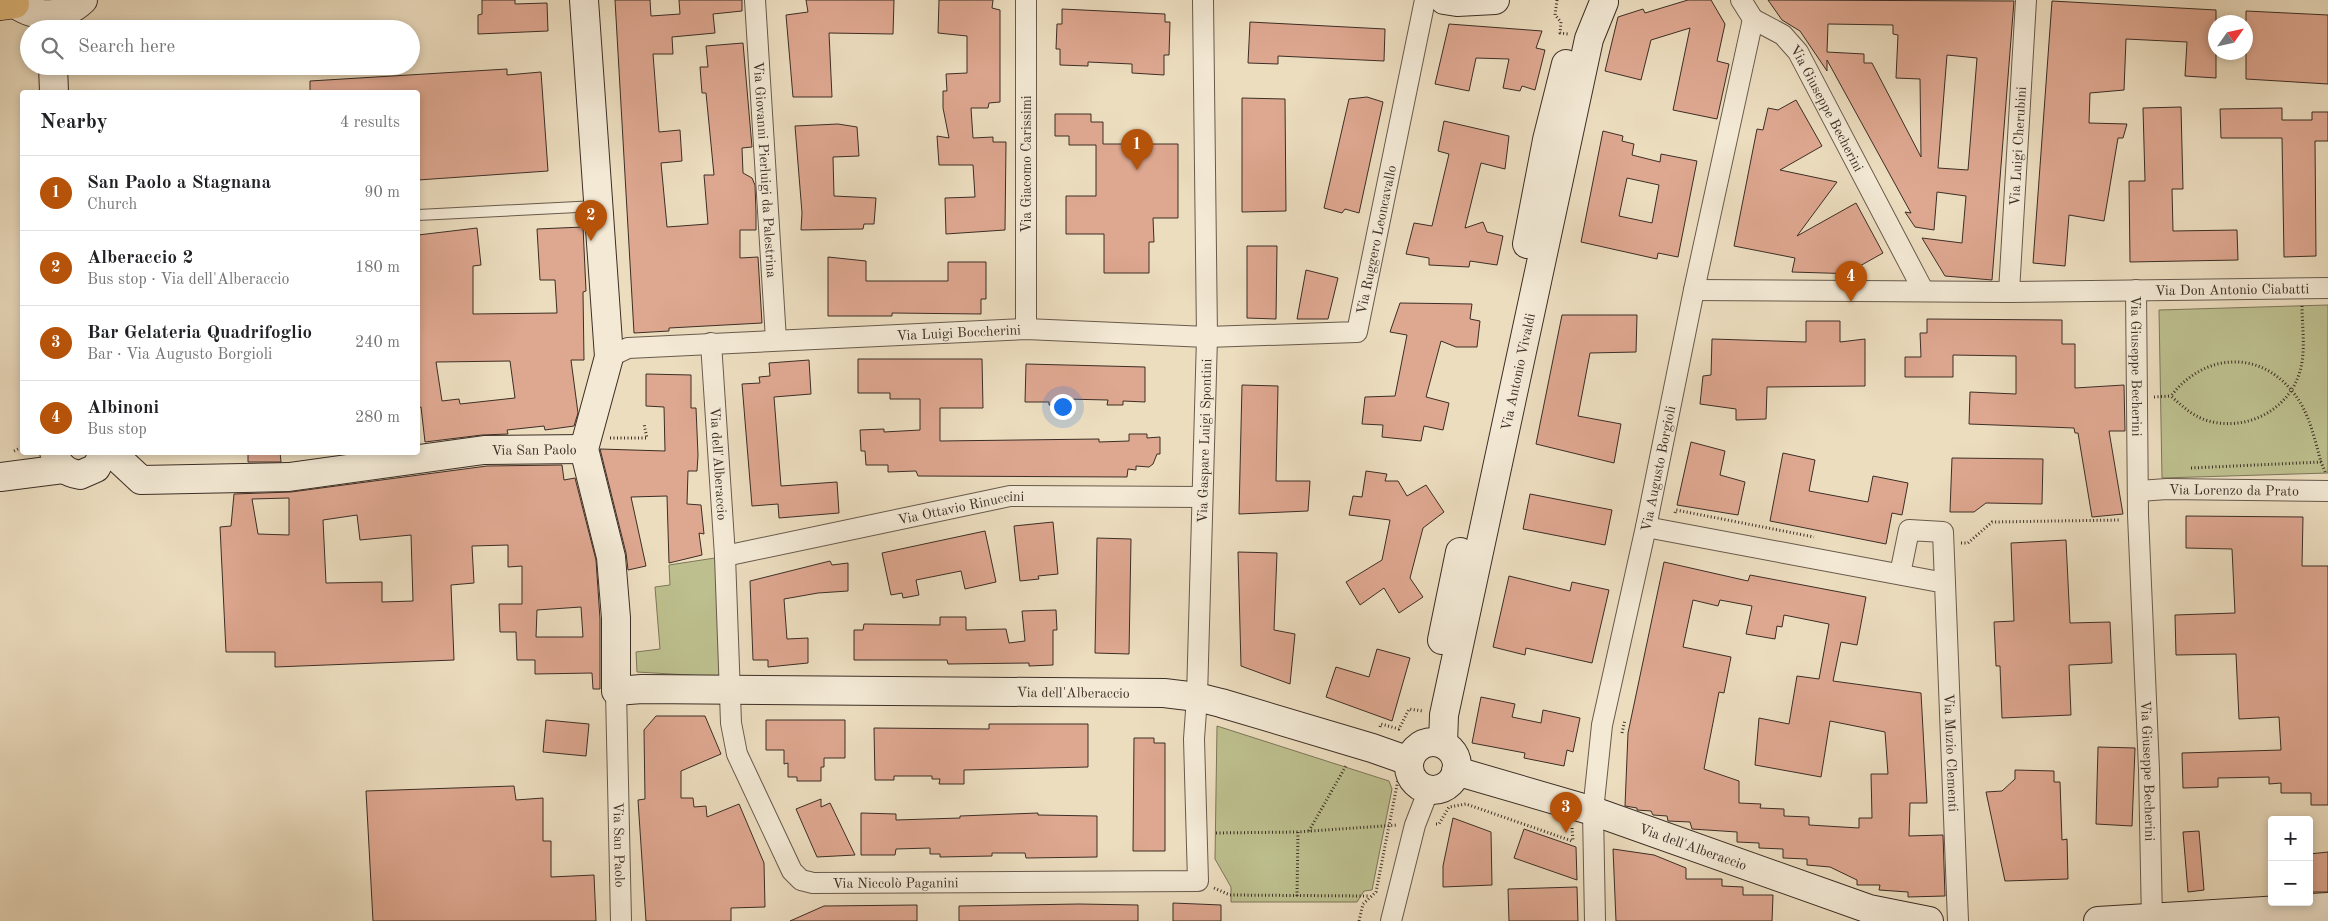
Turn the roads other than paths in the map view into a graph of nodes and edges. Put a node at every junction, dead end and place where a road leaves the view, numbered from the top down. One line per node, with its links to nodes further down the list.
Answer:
1 (584, 0): 16 (street)
2 (755, 0): 25 (street, Via Giovanni Pierluigi da Palestrina)
3 (1026, 0): 23 (street, Via Giacomo Carissimi)
4 (1203, 0): 24 (street, Via Gaspare Luigi Spontini)
5 (1425, 0): 24 (street, Via Ruggero Leoncavallo)
6 (1444, 0): 7 (street)
7 (1495, 0)
8 (1741, 0): 13 (street)
9 (2026, 0): 22 (street, Via Luigi Cherubini)
10 (1602, 1): 44 (street, Via Antonio Vivaldi); 44 (street, Via Antonio Vivaldi)
11 (18, 10): 12 (street)
12 (69, 14)
13 (1753, 19): 19 (street, Via Augusto Borgioli); 20 (street, Via Giuseppe Becherini)
14 (53, 75): 15 (street)
15 (54, 90)
16 (598, 206): 17 (lane); 27 (street)
17 (420, 216)
18 (2328, 288): 21 (street, Via Don Antonio Ciabatti)
19 (1694, 290): 20 (street); 37 (street, Via Augusto Borgioli)
20 (1923, 290): 22 (street, Via Giuseppe Becherini)
21 (2136, 290): 22 (street, Via Giuseppe Becherini); 35 (street, Via Giuseppe Becherini)
22 (2009, 292)
23 (1026, 329): 24 (street, Via Luigi Boccherini); 25 (street, Via Luigi Boccherini)
24 (1207, 337): 36 (street, Via Gaspare Luigi Spontini)
25 (776, 340): 26 (street, Via Luigi Boccherini)
26 (711, 343): 27 (street); 38 (street, Via dell'Alberaccio)
27 (609, 357): 28 (street)
28 (586, 443): 31 (street, Via San Paolo); 42 (street, Via San Paolo)
29 (37, 455): 33 (street)
30 (102, 455): 32 (street)
31 (114, 455)
32 (59, 461): 33 (street)
33 (4, 477)
34 (2328, 486): 35 (street, Via Lorenzo da Prato)
35 (2139, 491): 51 (street, Via Giuseppe Becherini)
36 (1202, 497): 38 (street, Via Ottavio Rinuccini); 43 (street, Via Gaspare Luigi Spontini)
37 (1646, 527): 39 (street); 48 (street, Via Augusto Borgioli)
38 (725, 556): 41 (street, Via dell'Alberaccio)
39 (1900, 574): 40 (street); 40 (street, Via Muzio Clementi)
40 (1945, 583): 56 (street, Via Muzio Clementi)
41 (728, 690): 42 (street, Via dell'Alberaccio); 43 (street, Via dell'Alberaccio); 49 (street, Via Niccolò Paganini)
42 (616, 691): 52 (street, Via San Paolo)
43 (1198, 697): 45 (street, Via dell'Alberaccio); 49 (street, Via Gaspare Luigi Spontini)
44 (1436, 743): 45 (street); 46 (street)
45 (1400, 769): 47 (street)
46 (1456, 771): 47 (street); 48 (street, Via dell'Alberaccio)
47 (1429, 790): 53 (street)
48 (1593, 811): 54 (street, Via Augusto Borgioli); 55 (street, Via dell'Alberaccio)
49 (1198, 882)
50 (2328, 906): 51 (street)
51 (2152, 919): 57 (street)
52 (621, 921)
53 (1391, 921)
54 (1595, 921)
55 (1929, 921)
56 (1958, 921)
57 (2098, 921)

